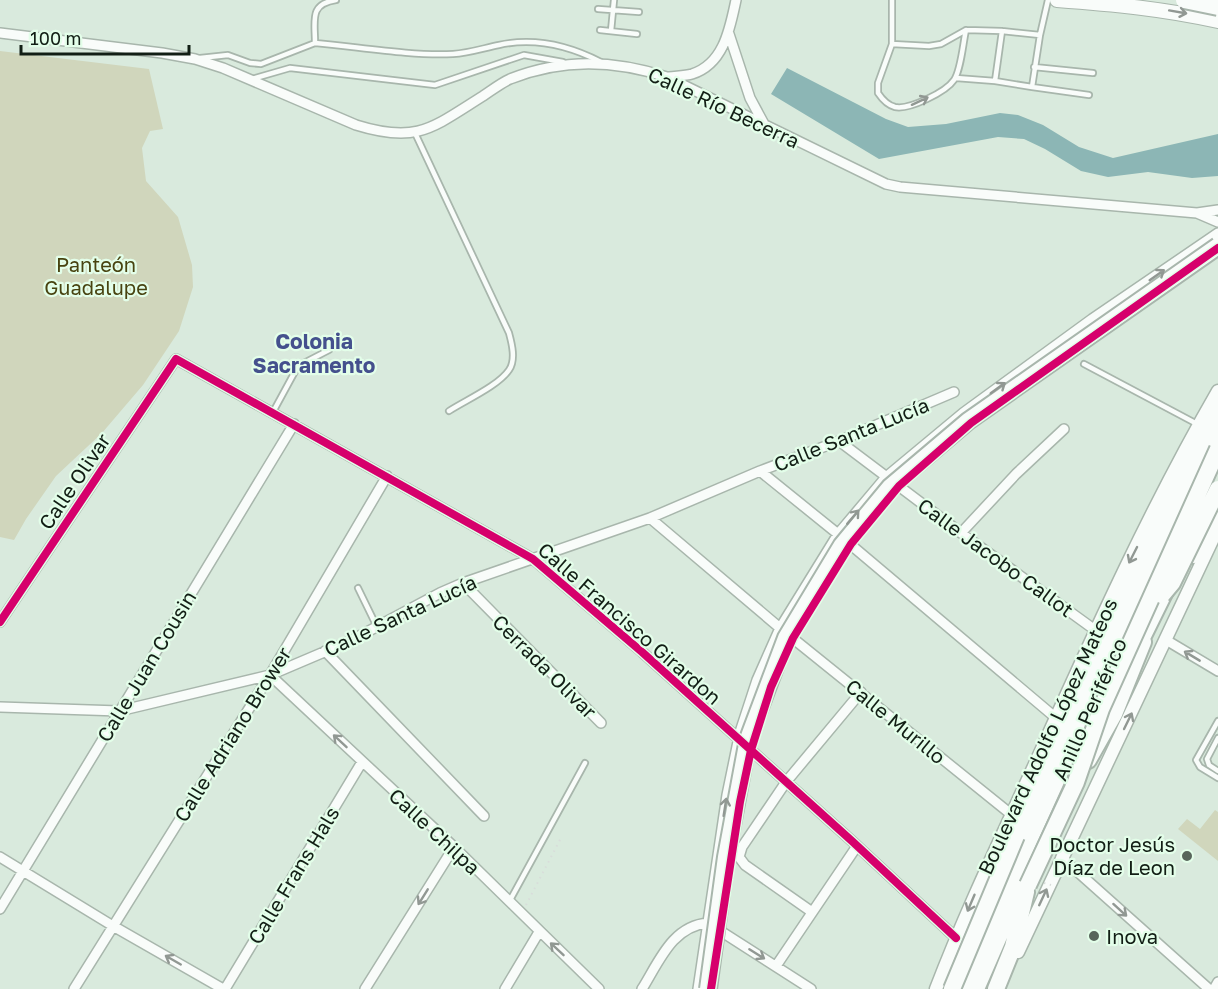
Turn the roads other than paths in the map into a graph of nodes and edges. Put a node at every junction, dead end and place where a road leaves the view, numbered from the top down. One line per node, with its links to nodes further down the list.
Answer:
1 (336, 0): 22 (lane)
2 (614, 0): 11 (lane)
3 (736, 0): 20 (street)
4 (892, 0): 23 (lane)
5 (1048, 0): 21 (lane)
6 (1057, 0): 13 (main road, one-way to 13)
7 (1184, 0): 9 (highway, bridge)
8 (1218, 2): 13 (main road)
9 (1218, 7)
10 (598, 9): 11 (lane)
11 (613, 10): 12 (lane); 16 (lane)
12 (639, 12)
13 (1218, 20)
14 (600, 30): 16 (lane)
15 (966, 30): 17 (lane); 23 (lane); 30 (lane)
16 (611, 31): 19 (lane)
17 (1002, 31): 21 (lane); 32 (lane)
18 (0, 33): 24 (street, Calle Río Becerra)
19 (636, 34)
20 (729, 34): 29 (street); 35 (street)
21 (1040, 35): 27 (lane)
22 (315, 43): 24 (lane); 26 (lane)
23 (892, 44): 30 (lane, one-way to 30)
24 (195, 59): 31 (street, Calle Río Becerra)
25 (568, 64): 26 (street, Calle Río Becerra); 31 (lane); 36 (street, Calle Río Becerra)
26 (604, 64): 29 (street, Calle Río Becerra)
27 (1035, 67): 28 (lane); 33 (lane)
28 (1093, 73)
29 (667, 77): 35 (street, Calle Río Becerra)
30 (956, 78): 32 (lane)
31 (250, 80): 36 (street, Calle Río Becerra)
32 (995, 81): 33 (lane)
33 (1032, 87): 34 (lane)
34 (1089, 95)
35 (764, 124): 38 (street, Calle Río Becerra)
36 (415, 133): 48 (lane)
37 (1218, 210): 38 (street)
38 (1197, 213): 39 (street, Calle Río Becerra)
39 (1218, 222)
40 (1218, 232): 60 (street, one-way to 40)
41 (1218, 246): 119 (highway, bridge)
42 (329, 350): 49 (lane)
43 (176, 359): 49 (street, Calle Francisco Girardon); 71 (street, Calle Olivar)
44 (1084, 364): 51 (lane)
45 (1218, 391): 51 (main road, Boulevard Adolfo López Mateos)
46 (954, 392): 54 (street, Calle Santa Lucía)
47 (1218, 409): 122 (highway, bridge)
48 (449, 411)
49 (273, 412): 50 (street, Calle Francisco Girardon)
50 (294, 424): 59 (street, Calle Francisco Girardon); 82 (street, Calle Juan Cousin)
51 (1199, 425): 74 (main road, Boulevard Adolfo López Mateos, one-way to 74)
52 (1064, 429): 65 (street)
53 (1218, 430): 109 (highway, Anillo Periférico)
54 (838, 441): 57 (street, Calle Santa Lucía); 60 (street, Calle Jacobo Callot)
55 (1218, 449): 93 (highway, bridge)
56 (1218, 468): 70 (highway)
57 (760, 471): 63 (street, Calle Santa Lucía); 66 (street)
58 (1218, 474): 70 (highway)
59 (387, 476): 67 (street, Calle Francisco Girardon); 79 (street, Calle Adriano Brower)
60 (886, 477): 65 (street, Calle Jacobo Callot); 66 (street, one-way to 60)
61 (1218, 487): 70 (highway, bridge); 124 (highway, Anillo Periférico)
62 (1218, 512): 75 (highway)
63 (650, 518): 67 (street, Calle Santa Lucía); 73 (street, Calle Murillo)
64 (1218, 528): 76 (main road)
65 (962, 533): 74 (street, Calle Jacobo Callot)
66 (838, 534): 73 (street); 83 (street)
67 (533, 559): 68 (street, Calle Santa Lucía); 86 (street, Calle Francisco Girardon)
68 (463, 583): 72 (street, Calle Santa Lucía); 85 (street, Cerrada Olivar)
69 (358, 588): 72 (lane)
70 (1162, 593): 75 (highway)
71 (0, 622)
72 (376, 627): 77 (street, Calle Santa Lucía)
73 (780, 628): 80 (street, Calle Murillo); 86 (street)
74 (1095, 630): 83 (main road, Boulevard Adolfo López Mateos)
75 (1146, 637): 93 (highway, bridge)
76 (1167, 640): 78 (street, one-way to 76); 99 (main road, one-way to 76)
77 (325, 651): 79 (street, Calle Santa Lucía); 95 (street)
78 (1218, 671)
79 (270, 675): 82 (street, Calle Santa Lucía); 88 (street, Calle Chilpa, one-way to 79); 106 (street, Calle Adriano Brower)
80 (861, 692): 92 (street); 94 (street, Calle Murillo)
81 (0, 707): 82 (street, Calle Santa Lucía)
82 (119, 711): 100 (street, Calle Juan Cousin)
83 (1056, 718): 94 (main road, Boulevard Adolfo López Mateos)
84 (1218, 721): 91 (lane)
85 (601, 723)
86 (738, 738): 92 (street, Calle Francisco Girardon); 105 (street, one-way to 86)
87 (1218, 738): 90 (lane)
88 (362, 762): 97 (street, Calle Chilpa); 113 (street, Calle Frans Hals)
89 (585, 763): 102 (lane)
90 (1218, 771)
91 (1218, 778)
92 (786, 782): 96 (street, Calle Francisco Girardon); 104 (street)
93 (1076, 782): 101 (highway, bridge)
94 (1012, 815): 108 (main road, Boulevard Adolfo López Mateos, one-way to 108)
95 (484, 816)
96 (857, 846): 104 (street); 108 (street, Calle Francisco Girardon)
97 (454, 847): 102 (street, Calle Chilpa); 114 (street, one-way to 114)
98 (0, 857): 100 (street)
99 (1061, 857): 127 (main road, one-way to 99); 128 (street, one-way to 128)
100 (24, 871): 103 (street, Calle Juan Cousin); 106 (street)
101 (1028, 885): 125 (highway); 126 (highway)
102 (509, 902): 107 (street, Calle Chilpa)
103 (0, 909)
104 (812, 912): 110 (street)
105 (708, 923): 110 (street, one-way to 110); 117 (street); 118 (street)
106 (113, 926): 112 (street, Calle Adriano Brower); 113 (street, one-way to 106)
107 (539, 932): 115 (street); 116 (street, Calle Chilpa, one-way to 107)
108 (956, 938): 121 (main road, Boulevard Adolfo López Mateos)
109 (979, 951): 122 (highway); 123 (highway, Anillo Periférico)
110 (776, 966): 120 (street)
111 (1218, 982): 129 (street)
112 (74, 989)
113 (224, 989)
114 (365, 989)
115 (505, 989)
116 (599, 989)
117 (642, 989)
118 (698, 989)
119 (708, 989)
120 (811, 989)
121 (936, 989)
122 (949, 989)
123 (962, 989)
124 (976, 989)
125 (984, 989)
126 (996, 989)
127 (1003, 989)
128 (1209, 989)
129 (1214, 989)

